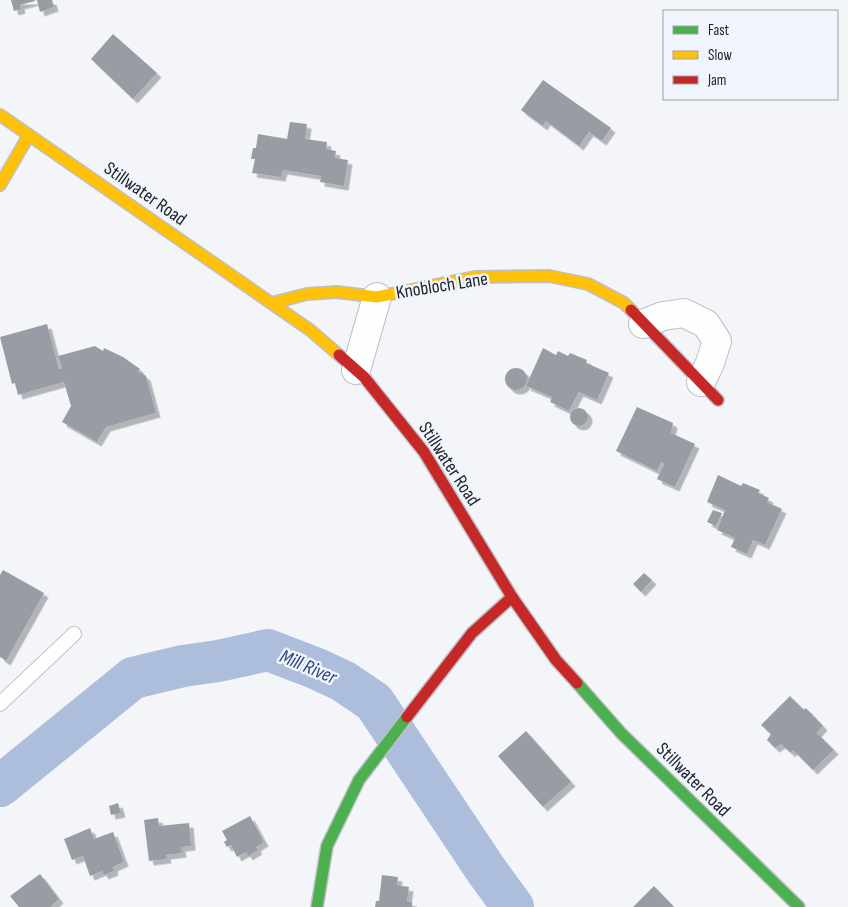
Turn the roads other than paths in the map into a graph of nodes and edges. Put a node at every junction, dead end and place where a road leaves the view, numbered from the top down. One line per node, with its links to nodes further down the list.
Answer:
1 (0, 115): 2 (main road, Stillwater Road)
2 (29, 135): 3 (main road); 5 (main road, Stillwater Road)
3 (0, 185)
4 (377, 297): 5 (main road, Knobloch Lane); 6 (main road, Knobloch Lane); 7 (street, Knobloch Lane)
5 (272, 304): 7 (main road, Stillwater Road)
6 (643, 324): 8 (main road, Knobloch Lane); 8 (street, Knobloch Lane)
7 (356, 370): 9 (main road, Stillwater Road)
8 (709, 391)
9 (512, 597): 12 (main road); 13 (main road, Stillwater Road)
10 (74, 634): 11 (lane)
11 (0, 704)
12 (317, 907)
13 (799, 907)

